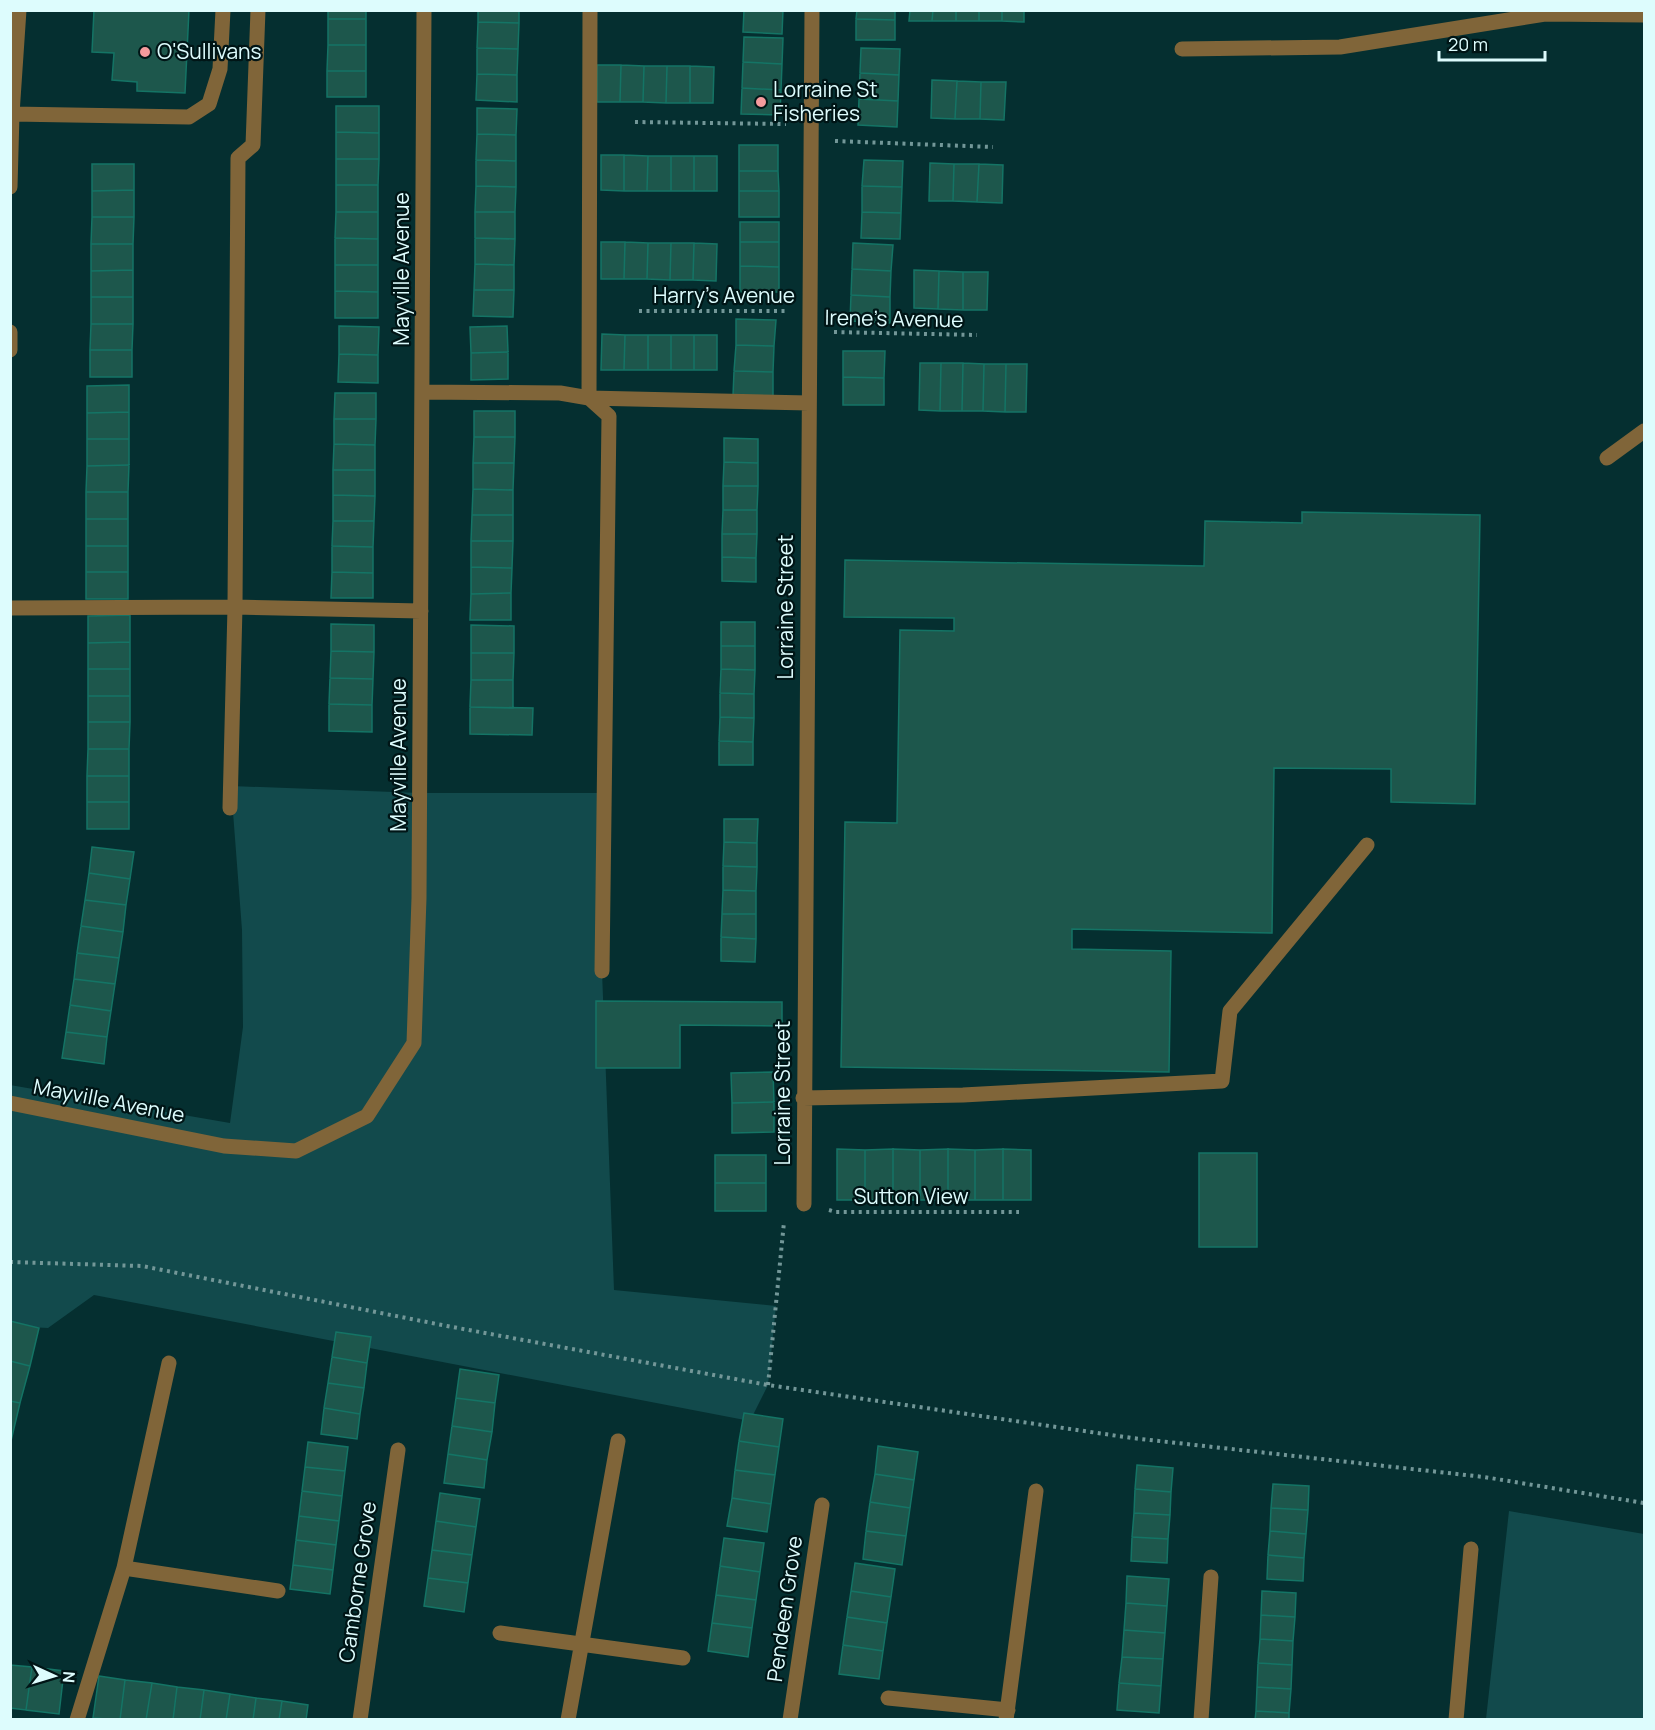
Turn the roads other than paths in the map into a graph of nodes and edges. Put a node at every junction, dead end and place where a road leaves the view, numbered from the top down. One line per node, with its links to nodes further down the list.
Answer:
1 (19, 10): 9 (street)
2 (223, 10): 9 (street)
3 (258, 10): 19 (street)
4 (424, 10): 14 (street, Mayville Avenue)
5 (590, 10): 15 (street)
6 (812, 10): 16 (street, Lorraine Street)
7 (1644, 15): 8 (street)
8 (1182, 49)
9 (12, 114): 10 (street)
10 (10, 187)
11 (10, 332): 12 (street)
12 (11, 343): 13 (street)
13 (10, 350)
14 (422, 392): 15 (street); 21 (street, Mayville Avenue)
15 (589, 398): 16 (street); 24 (street)
16 (809, 404): 25 (street, Lorraine Street)
17 (1644, 431): 18 (street)
18 (1607, 458)
19 (235, 607): 20 (street); 21 (street); 22 (street)
20 (10, 608)
21 (421, 610): 26 (street, Mayville Avenue)
22 (230, 808)
23 (1367, 845): 25 (street)
24 (602, 971)
25 (803, 1098): 27 (street, Lorraine Street)
26 (10, 1103)
27 (804, 1204)
28 (169, 1364): 34 (street)
29 (618, 1441): 38 (street)
30 (398, 1450): 43 (street, Camborne Grove)
31 (1036, 1491): 41 (street)
32 (822, 1505): 45 (street, Pendeen Grove)
33 (1471, 1549): 47 (street)
34 (123, 1568): 36 (street); 42 (street)
35 (1211, 1577): 46 (street)
36 (278, 1591)
37 (500, 1633): 38 (street)
38 (581, 1645): 39 (street); 44 (street)
39 (683, 1658)
40 (888, 1698): 41 (street)
41 (1007, 1715)
42 (77, 1719)
43 (360, 1719)
44 (568, 1719)
45 (790, 1719)
46 (1201, 1719)
47 (1456, 1719)

